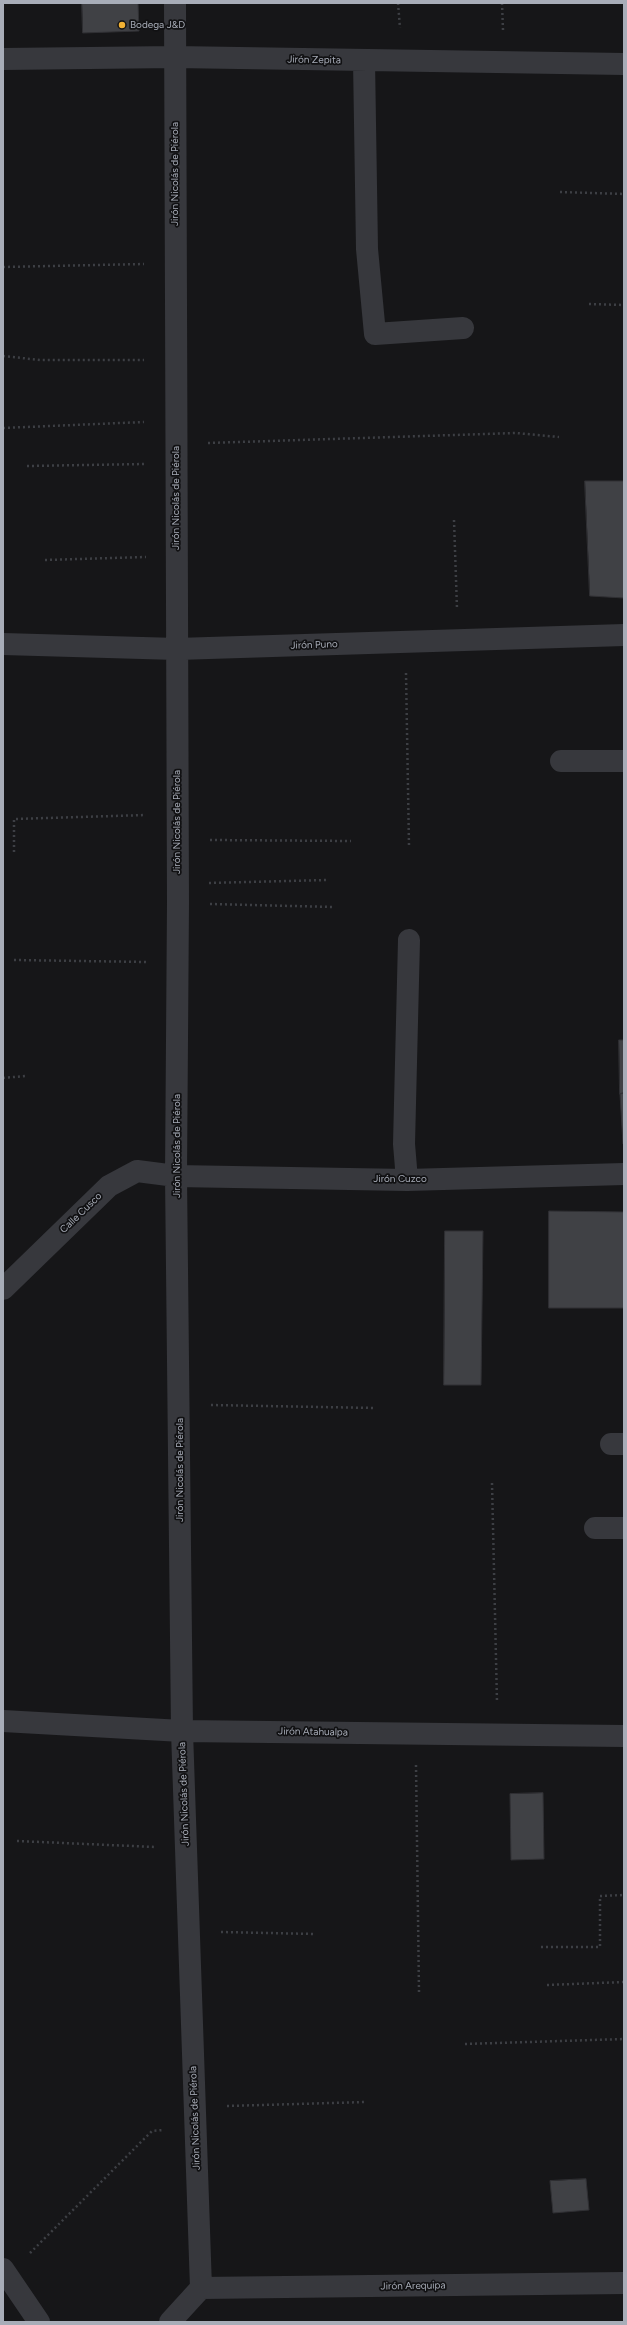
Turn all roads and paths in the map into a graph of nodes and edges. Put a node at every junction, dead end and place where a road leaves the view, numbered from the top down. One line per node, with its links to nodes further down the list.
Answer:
1 (175, 3): 2 (street, Jirón Nicolás de Piérola)
2 (175, 57): 3 (street, Jirón Zepita); 4 (street, Jirón Zepita); 8 (street, Jirón Nicolás de Piérola)
3 (3, 59)
4 (364, 60): 5 (street, Jirón Zepita); 12 (street)
5 (624, 64)
6 (560, 192): 7 (path)
7 (624, 194)
8 (175, 263): 9 (path); 14 (street, Jirón Nicolás de Piérola)
9 (3, 267)
10 (589, 304): 11 (path)
11 (624, 305)
12 (463, 328)
13 (3, 356): 14 (path)
14 (176, 360): 15 (street, Jirón Nicolás de Piérola)
15 (176, 421): 16 (path); 18 (street, Jirón Nicolás de Piérola)
16 (3, 428)
17 (559, 437): 18 (path)
18 (176, 453): 19 (path); 21 (street, Jirón Nicolás de Piérola)
19 (27, 466)
20 (454, 520): 24 (path)
21 (176, 556): 22 (path); 27 (street, Jirón Nicolás de Piérola)
22 (45, 560)
23 (624, 635): 24 (street, Jirón Puno)
24 (458, 640): 25 (street, Jirón Puno)
25 (405, 642): 27 (street, Jirón Puno); 33 (path)
26 (3, 644): 27 (street, Jirón Puno)
27 (177, 649): 30 (street, Jirón Nicolás de Piérola)
28 (561, 760): 29 (street)
29 (624, 761)
30 (177, 814): 31 (street, Jirón Nicolás de Piérola); 34 (path)
31 (177, 840): 32 (path); 36 (street, Jirón Nicolás de Piérola)
32 (351, 841)
33 (409, 846)
34 (14, 852)
35 (328, 880): 36 (path)
36 (178, 894): 37 (path); 40 (street, Jirón Nicolás de Piérola)
37 (333, 907)
38 (409, 940): 45 (street)
39 (14, 960): 40 (path)
40 (177, 962): 44 (street, Jirón Nicolás de Piérola)
41 (25, 1076): 42 (path)
42 (3, 1078)
43 (624, 1174): 45 (street, Jirón Cuzco)
44 (176, 1176): 45 (street, Jirón Cuzco); 46 (street, Calle Cusco); 47 (street, Jirón Nicolás de Piérola)
45 (407, 1180)
46 (3, 1289)
47 (180, 1405): 48 (path); 53 (street, Jirón Nicolás de Piérola)
48 (376, 1408)
49 (492, 1483): 55 (path)
50 (595, 1528): 51 (street)
51 (624, 1528)
52 (3, 1721): 53 (street, Jirón Atahualpa)
53 (182, 1731): 54 (street, Jirón Atahualpa); 58 (street, Jirón Nicolás de Piérola)
54 (416, 1734): 55 (street, Jirón Atahualpa); 65 (path)
55 (498, 1734): 56 (street, Jirón Atahualpa)
56 (624, 1736)
57 (18, 1841): 58 (path)
58 (186, 1848): 60 (street, Jirón Nicolás de Piérola)
59 (624, 1895): 62 (path)
60 (188, 1932): 61 (path); 69 (street, Jirón Nicolás de Piérola)
61 (315, 1934)
62 (541, 1947)
63 (624, 1982): 64 (path)
64 (547, 1985)
65 (420, 1992)
66 (624, 2039): 67 (path)
67 (465, 2044)
68 (366, 2102): 69 (path)
69 (195, 2117): 70 (path); 72 (street, Jirón Nicolás de Piérola)
70 (5, 2272): 73 (street)
71 (624, 2283): 72 (street, Jirón Arequipa)
72 (201, 2288): 74 (street)
73 (38, 2322)
74 (170, 2322)

